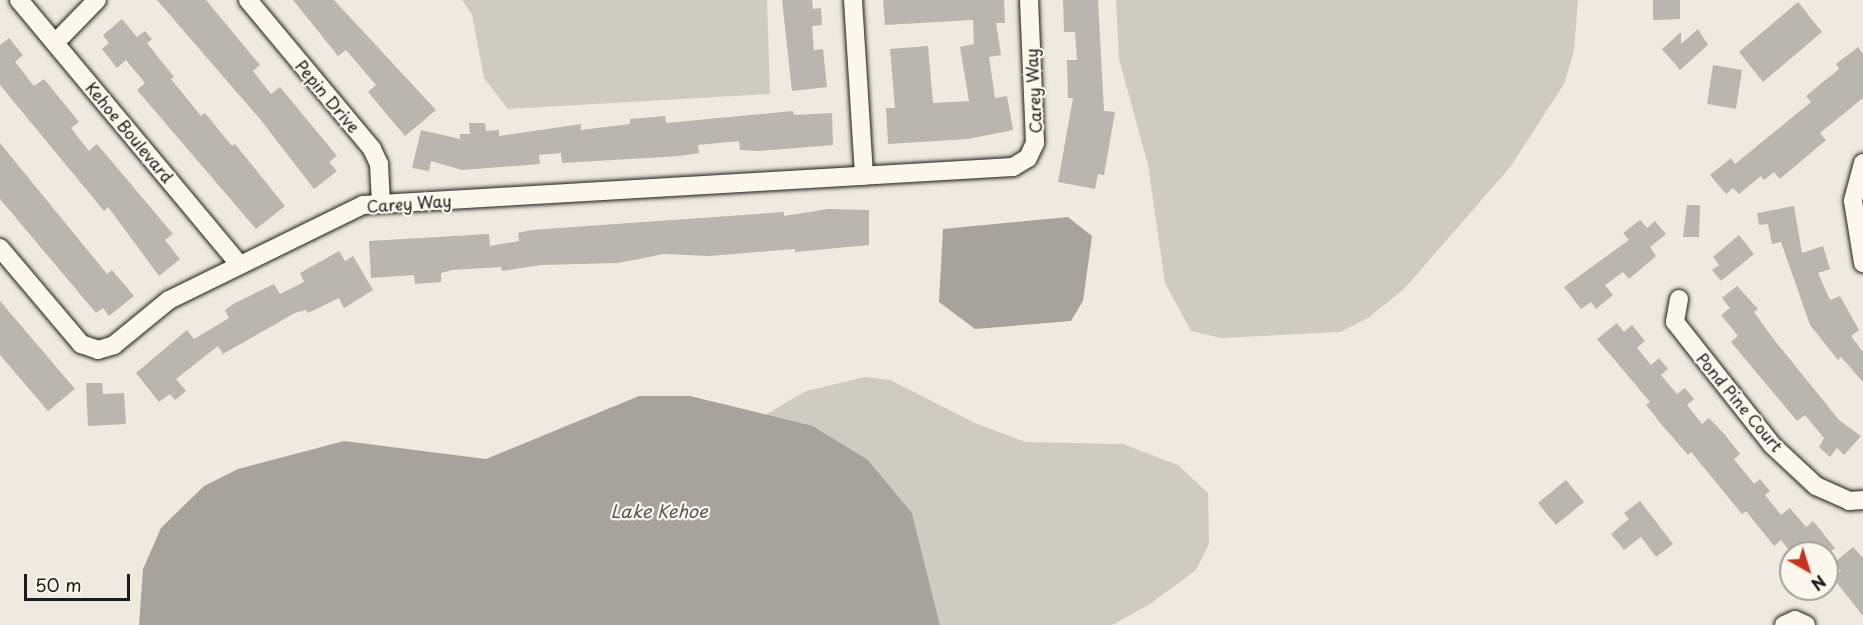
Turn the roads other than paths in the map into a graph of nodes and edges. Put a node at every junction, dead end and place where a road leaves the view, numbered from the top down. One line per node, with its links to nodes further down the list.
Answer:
1 (19, 0): 6 (street, Kehoe Boulevard)
2 (97, 0): 6 (street)
3 (248, 0): 9 (street, Pepin Drive)
4 (853, 0): 8 (street)
5 (1029, 0): 8 (street, Carey Way)
6 (55, 43): 12 (street, Kehoe Boulevard)
7 (1863, 163): 11 (street)
8 (864, 176): 9 (street, Carey Way)
9 (381, 204): 12 (street, Carey Way)
10 (0, 248): 12 (street, Carey Way)
11 (1863, 263)
12 (240, 265)
13 (1679, 299): 14 (street, Pond Pine Court)
14 (1863, 500)
15 (1784, 625): 16 (street)
16 (1806, 625)

